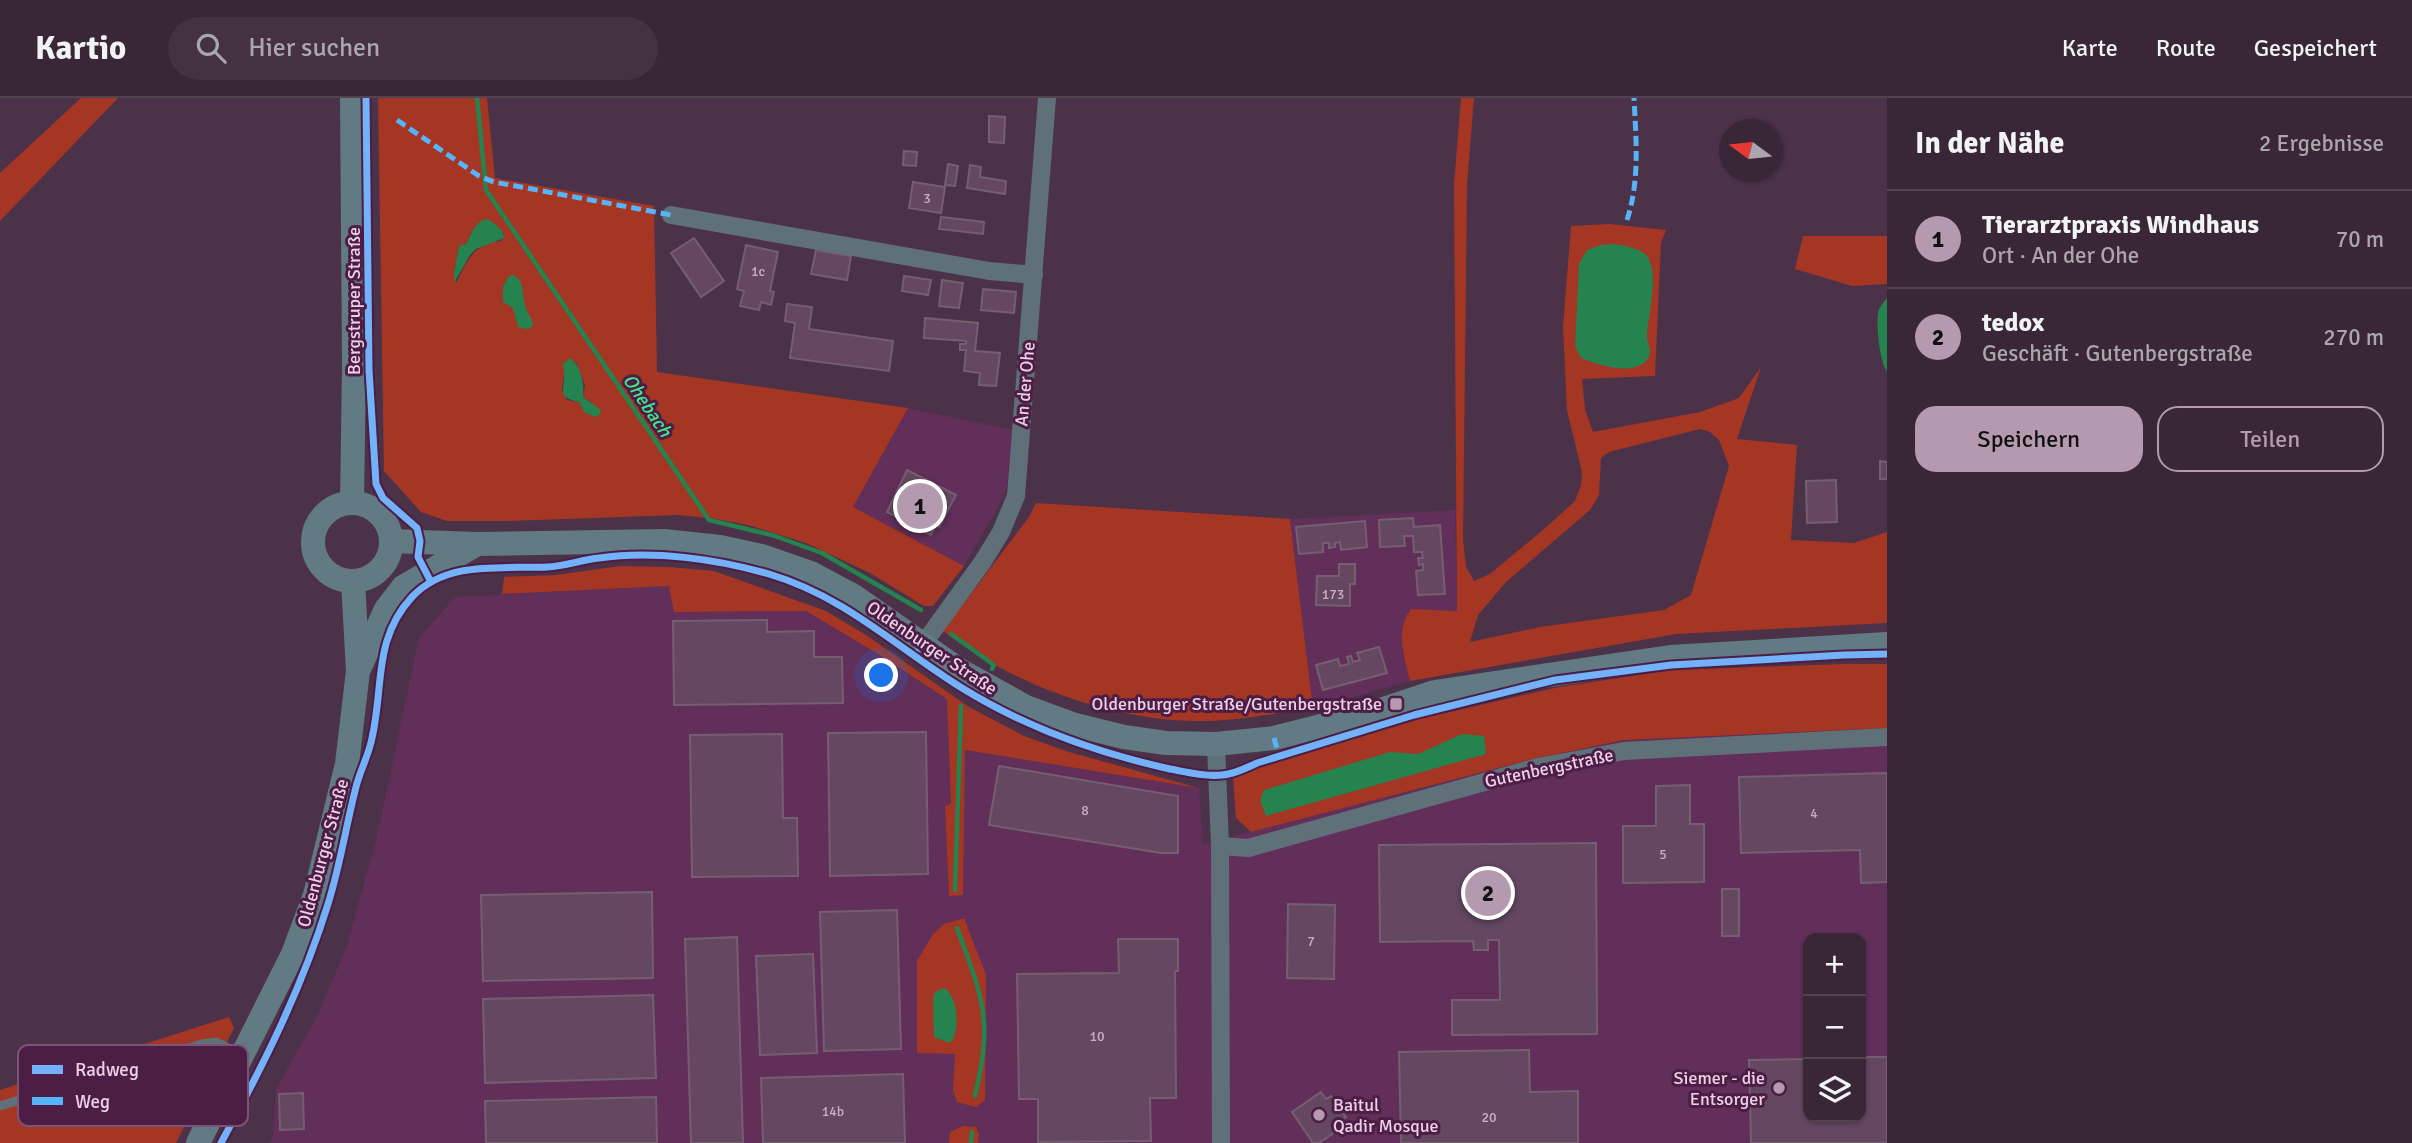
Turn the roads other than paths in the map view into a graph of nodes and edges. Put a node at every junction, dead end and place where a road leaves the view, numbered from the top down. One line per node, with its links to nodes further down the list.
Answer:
1 (352, 98): 5 (main road, Bergstruper Straße)
2 (1047, 98): 4 (street, An der Ohe)
3 (671, 215): 4 (street)
4 (1034, 275): 9 (street, An der Ohe)
5 (352, 503): 6 (main road); 8 (main road)
6 (391, 541): 7 (main road, Oldenburger Straße); 8 (main road)
7 (477, 544): 9 (main road, Oldenburger Straße); 11 (main road)
8 (354, 581): 11 (main road, Oldenburger Straße)
9 (924, 643): 13 (main road, Oldenburger Straße)
10 (1887, 644): 13 (main road, Oldenburger Straße)
11 (358, 671): 17 (main road, Oldenburger Straße)
12 (1887, 737): 14 (street, Gutenbergstraße)
13 (1216, 744): 14 (street)
14 (1220, 846): 22 (street)
15 (199, 1045): 16 (lane)
16 (223, 1045)
17 (248, 1045)
18 (18, 1100): 19 (lane)
19 (0, 1106)
20 (207, 1126): 21 (main road, Oldenburger Straße)
21 (198, 1143)
22 (1221, 1143)

